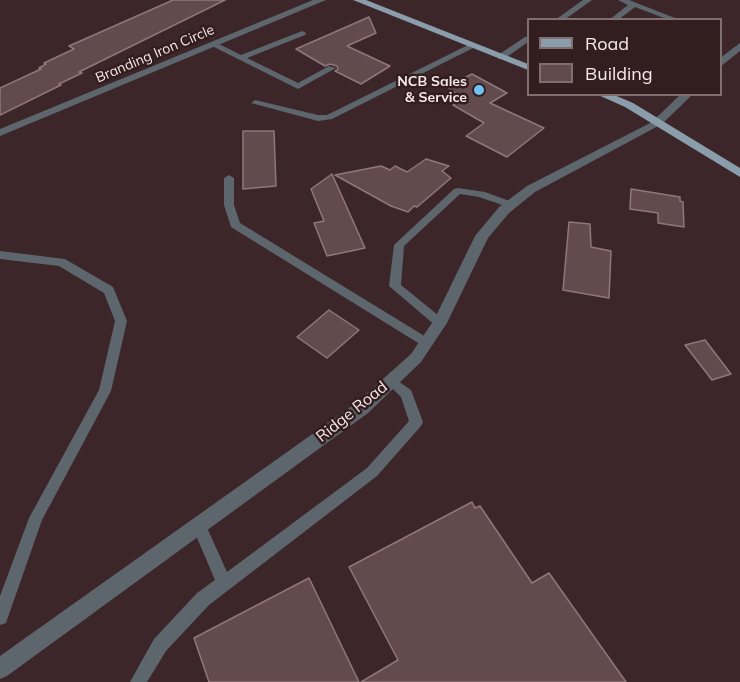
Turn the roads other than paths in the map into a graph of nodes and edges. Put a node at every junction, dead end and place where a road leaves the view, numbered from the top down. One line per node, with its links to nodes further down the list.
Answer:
1 (321, 0): 11 (street, Branding Iron Circle)
2 (358, 0): 12 (main road)
3 (588, 0): 6 (lane)
4 (622, 0): 5 (lane)
5 (634, 4): 7 (lane); 8 (lane)
6 (561, 18)
7 (615, 18)
8 (672, 18)
9 (302, 33): 15 (lane)
10 (527, 40): 14 (lane)
11 (214, 45): 15 (lane); 23 (street, Branding Iron Circle)
12 (472, 46): 14 (main road); 21 (lane)
13 (740, 46): 16 (street)
14 (501, 57): 17 (main road)
15 (241, 58): 18 (lane)
16 (722, 62)
17 (527, 67)
18 (332, 68)
19 (606, 96): 22 (main road)
20 (686, 96): 22 (street, Ridge Road)
21 (255, 103)
22 (658, 122): 24 (main road); 26 (street, Ridge Road)
23 (0, 133)
24 (740, 173)
25 (229, 178): 29 (lane)
26 (511, 205): 28 (street, Ridge Road); 28 (lane)
27 (0, 255): 33 (lane)
28 (440, 323): 29 (street, Ridge Road)
29 (427, 343): 30 (street, Ridge Road)
30 (391, 381): 31 (street, Ridge Road); 32 (lane)
31 (199, 526): 32 (lane); 34 (street, Ridge Road)
32 (224, 583): 35 (lane)
33 (0, 617)
34 (0, 669)
35 (138, 682)

